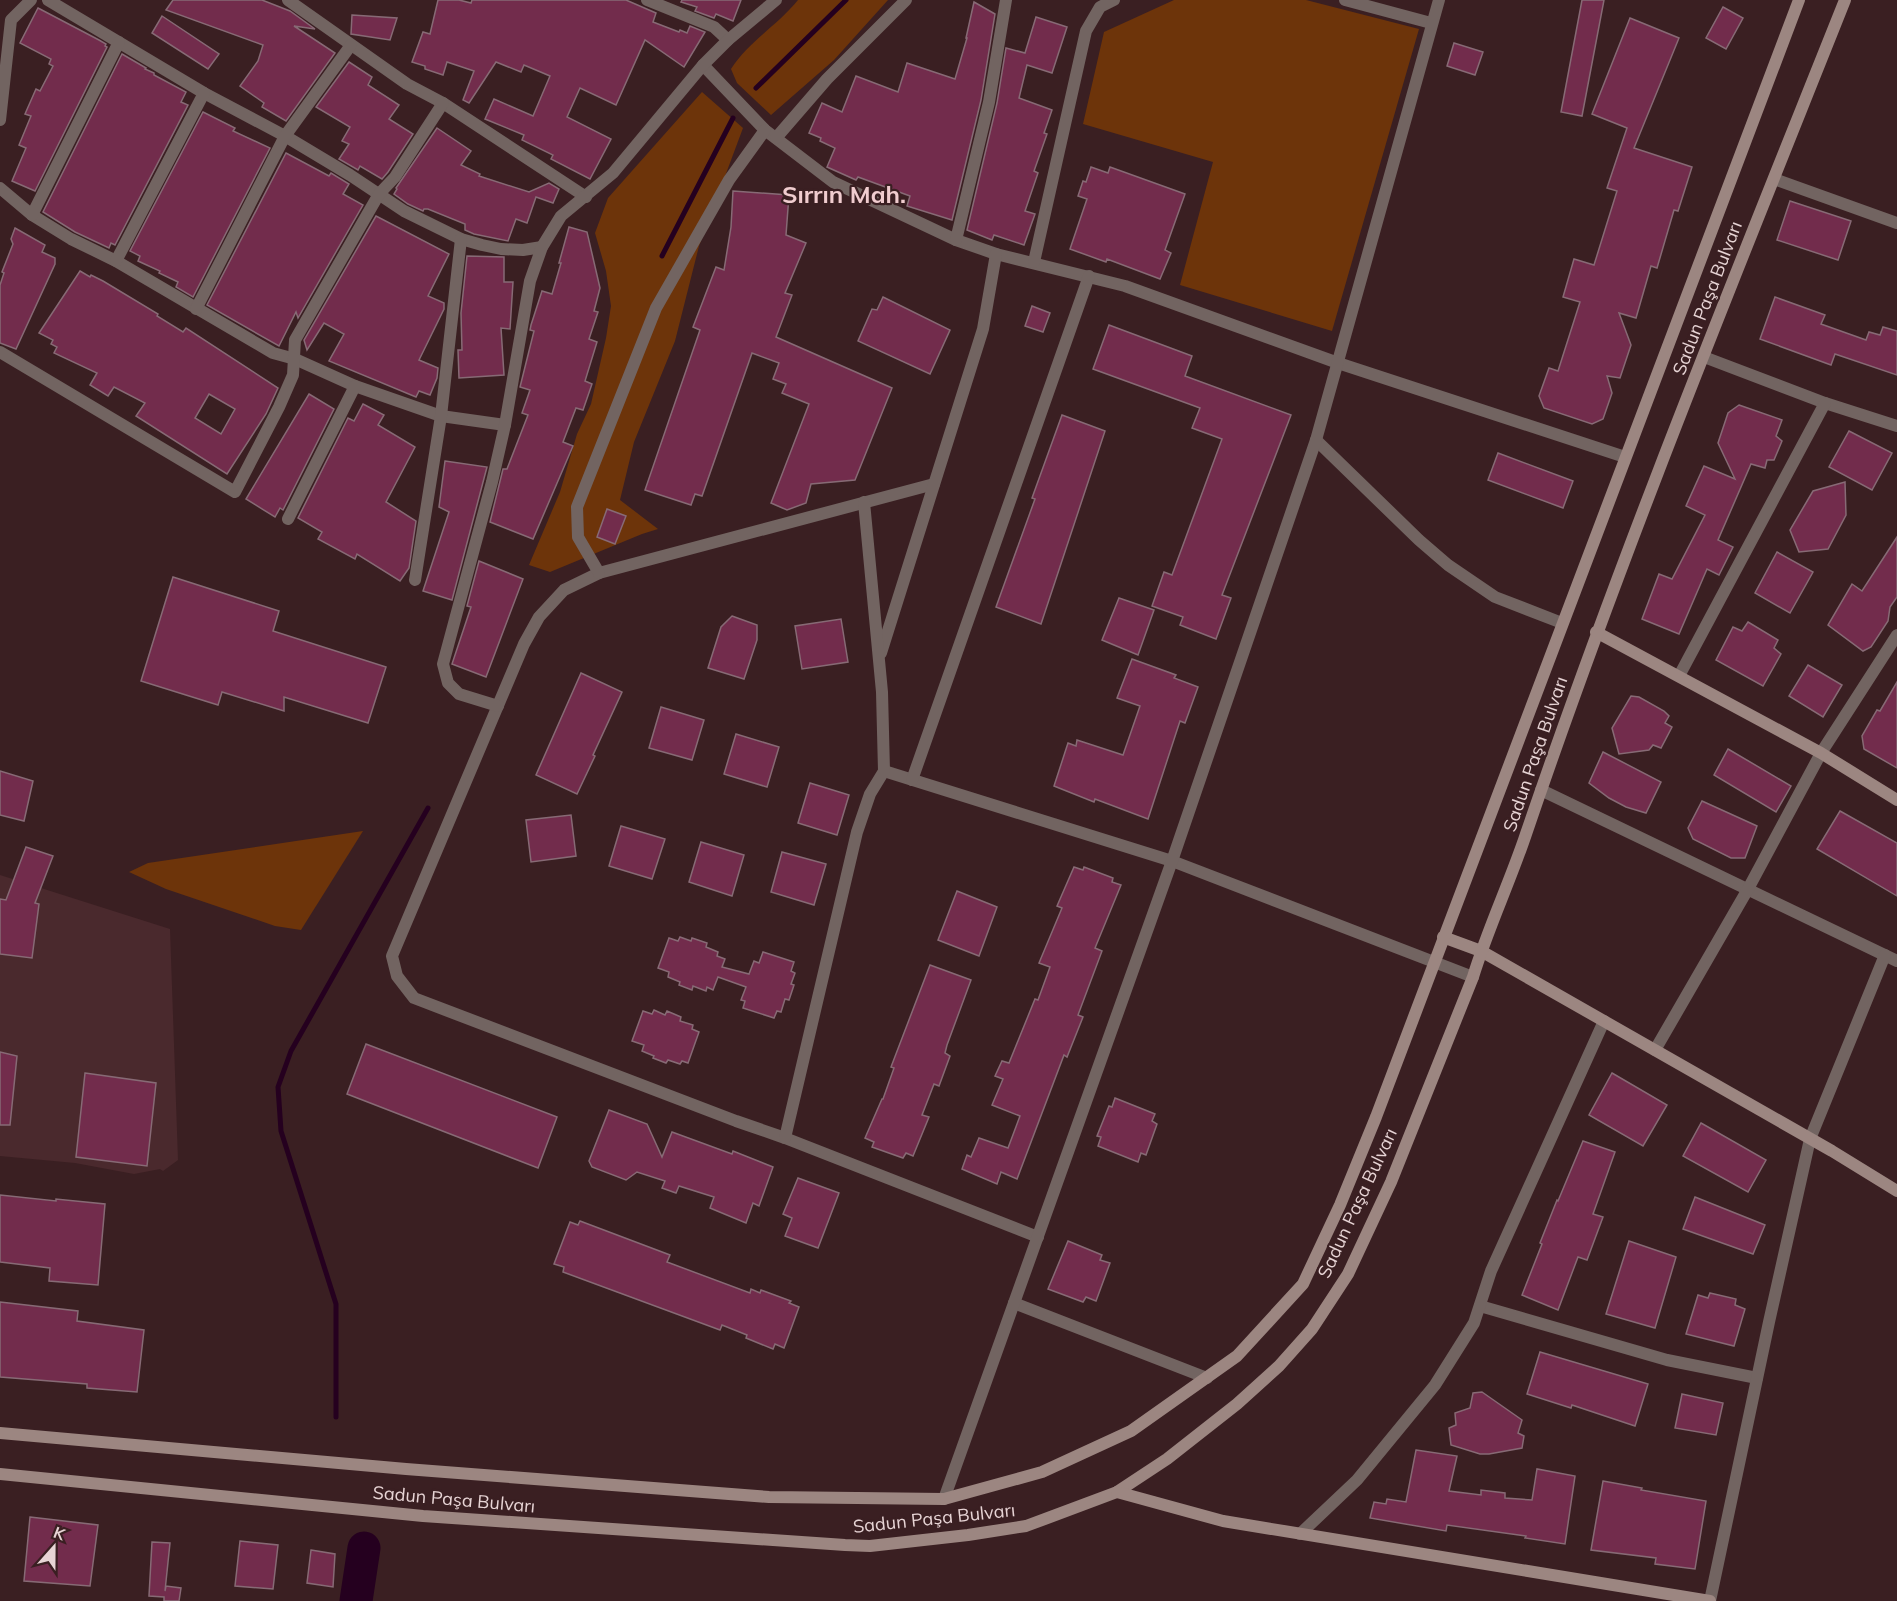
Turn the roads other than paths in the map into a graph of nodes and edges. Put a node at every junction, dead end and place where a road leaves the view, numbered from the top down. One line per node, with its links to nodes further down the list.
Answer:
1 (31, 0): 20 (street)
2 (48, 0): 17 (street)
3 (288, 0): 14 (street)
4 (647, 0): 16 (street)
5 (776, 0): 16 (street)
6 (906, 0): 26 (street)
7 (1006, 0): 34 (street)
8 (1114, 0): 38 (street)
9 (1345, 0): 13 (street)
10 (1439, 0): 15 (street)
11 (1799, 0): 51 (main road, Sadun Paşa Bulvarı)
12 (1845, 0): 27 (main road, Sadun Paşa Bulvarı)
13 (1363, 2): 15 (street)
14 (301, 4): 18 (street)
15 (1431, 23): 44 (street)
16 (728, 40): 19 (street)
17 (119, 42): 21 (street); 31 (street)
18 (351, 45): 22 (street); 25 (street)
19 (703, 65): 24 (street); 30 (street)
20 (3, 73): 23 (street)
21 (204, 93): 25 (street); 37 (street)
22 (442, 103): 29 (street); 30 (street)
23 (0, 120)
24 (765, 130): 26 (street); 55 (street)
25 (285, 136): 29 (street); 40 (street)
26 (776, 138): 34 (street)
27 (1773, 179): 32 (street); 42 (main road, Sadun Paşa Bulvarı)
28 (0, 188): 31 (street)
29 (379, 194): 33 (street); 43 (street)
30 (585, 197): 35 (street)
31 (32, 215): 37 (street)
32 (1897, 223)
33 (461, 239): 35 (street); 47 (street)
34 (956, 240): 36 (street)
35 (542, 247): 48 (street)
36 (996, 254): 38 (street); 52 (street)
37 (116, 261): 40 (street)
38 (1034, 262): 39 (street)
39 (1089, 276): 44 (street); 65 (street)
40 (196, 309): 43 (street)
41 (0, 352): 43 (street)
42 (1704, 357): 46 (street); 58 (main road, Sadun Paşa Bulvarı)
43 (295, 359): 45 (street)
44 (1338, 363): 50 (street); 51 (street)
45 (355, 386): 47 (street); 54 (street)
46 (1825, 404): 49 (street); 61 (street)
47 (441, 416): 48 (street); 56 (street)
48 (505, 425): 62 (street)
49 (1897, 426)
50 (1316, 440): 57 (street); 68 (street)
51 (1625, 457): 57 (main road, Sadun Paşa Bulvarı)
52 (934, 484): 53 (street); 60 (street)
53 (864, 502): 55 (street); 60 (street)
54 (288, 519)
55 (599, 573): 62 (street)
56 (415, 580)
57 (1562, 623): 70 (main road, Sadun Paşa Bulvarı)
58 (1596, 632): 61 (main road); 66 (main road, Sadun Paşa Bulvarı)
59 (1897, 635): 63 (street)
60 (879, 659): 64 (street)
61 (1679, 676): 63 (main road)
62 (498, 706): 78 (street)
63 (1821, 753): 67 (main road); 69 (street)
64 (884, 771): 65 (street); 78 (street)
65 (912, 780): 68 (street)
66 (1541, 790): 69 (street); 71 (main road, Sadun Paşa Bulvarı)
67 (1897, 800)
68 (1172, 861): 73 (street); 81 (street)
69 (1748, 889): 72 (street); 77 (street)
70 (1443, 937): 71 (main road); 73 (main road, Sadun Paşa Bulvarı)
71 (1481, 951): 75 (main road, Sadun Paşa Bulvarı); 76 (main road)
72 (1885, 955): 74 (street); 79 (street)
73 (1434, 961): 75 (street); 84 (main road, Sadun Paşa Bulvarı)
74 (1897, 961)
75 (1473, 977): 88 (main road, Sadun Paşa Bulvarı)
76 (1604, 1021): 77 (main road); 83 (street)
77 (1655, 1050): 79 (main road)
78 (785, 1138): 81 (street)
79 (1810, 1139): 80 (main road); 85 (street)
80 (1897, 1191)
81 (1038, 1237): 82 (street)
82 (1014, 1303): 84 (street); 89 (street)
83 (1480, 1306): 85 (street); 90 (street)
84 (1207, 1378): 89 (main road, Sadun Paşa Bulvarı)
85 (1757, 1378): 91 (street)
86 (0, 1433): 89 (main road, Sadun Paşa Bulvarı)
87 (0, 1474): 88 (main road, Sadun Paşa Bulvarı)
88 (1117, 1492): 90 (main road)
89 (944, 1499)
90 (1300, 1534): 91 (main road)
91 (1710, 1601)

